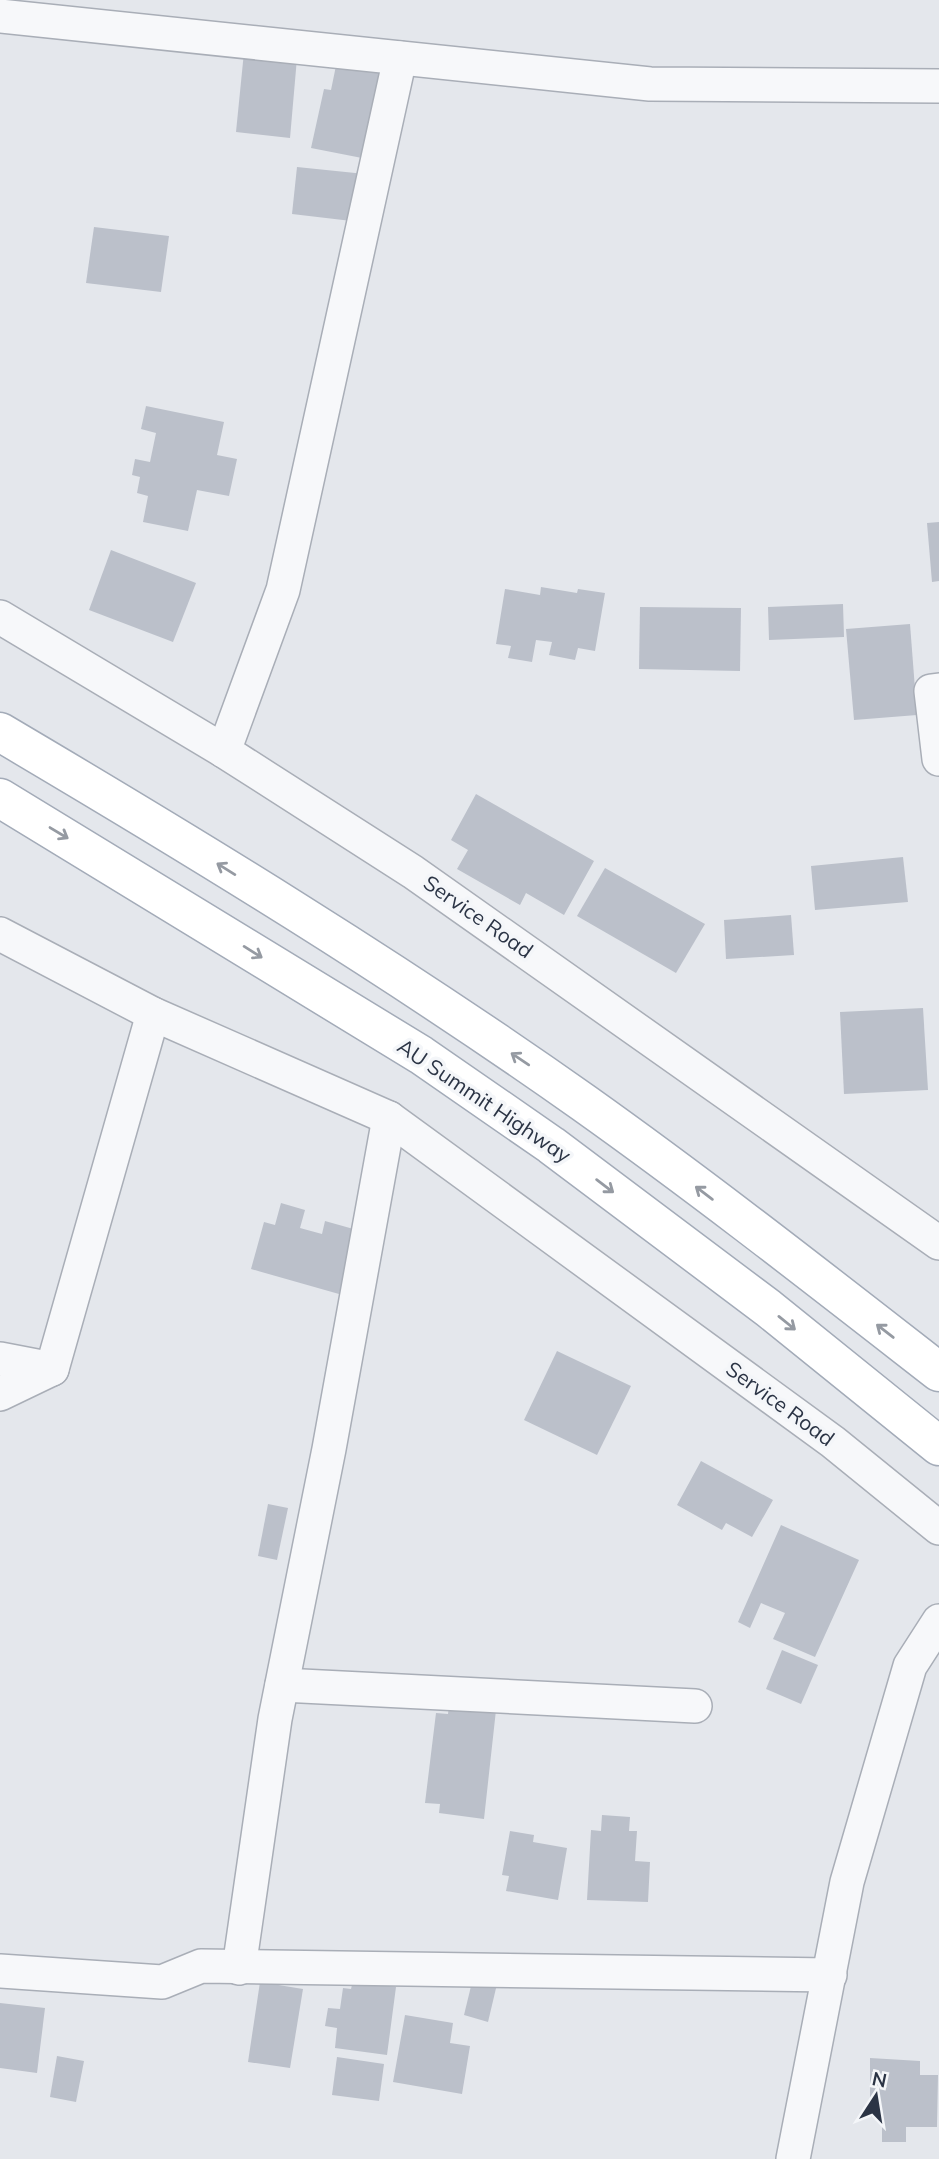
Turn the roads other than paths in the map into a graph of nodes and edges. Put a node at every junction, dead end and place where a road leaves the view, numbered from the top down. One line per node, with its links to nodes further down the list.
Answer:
1 (0, 16): 2 (street)
2 (400, 58): 3 (street); 7 (street)
3 (939, 86)
4 (0, 617): 7 (street, Service Road)
5 (939, 690): 8 (street)
6 (0, 732): 16 (main road, one-way to 6)
7 (224, 751): 13 (street, Service Road)
8 (939, 760)
9 (0, 798): 18 (main road, AU Summit Highway, one-way to 18)
10 (0, 934): 11 (street, Service Road)
11 (153, 1014): 12 (street, Service Road); 15 (street)
12 (389, 1118): 19 (street, Service Road); 21 (street)
13 (939, 1243)
14 (0, 1359): 15 (street)
15 (52, 1369): 17 (street)
16 (939, 1373)
17 (0, 1394)
18 (939, 1446)
19 (939, 1528)
20 (939, 1621): 25 (street)
21 (282, 1685): 22 (street); 23 (street)
22 (695, 1706)
23 (239, 1968): 24 (street); 25 (street)
24 (0, 1971)
25 (830, 1975): 26 (street)
26 (793, 2159)

